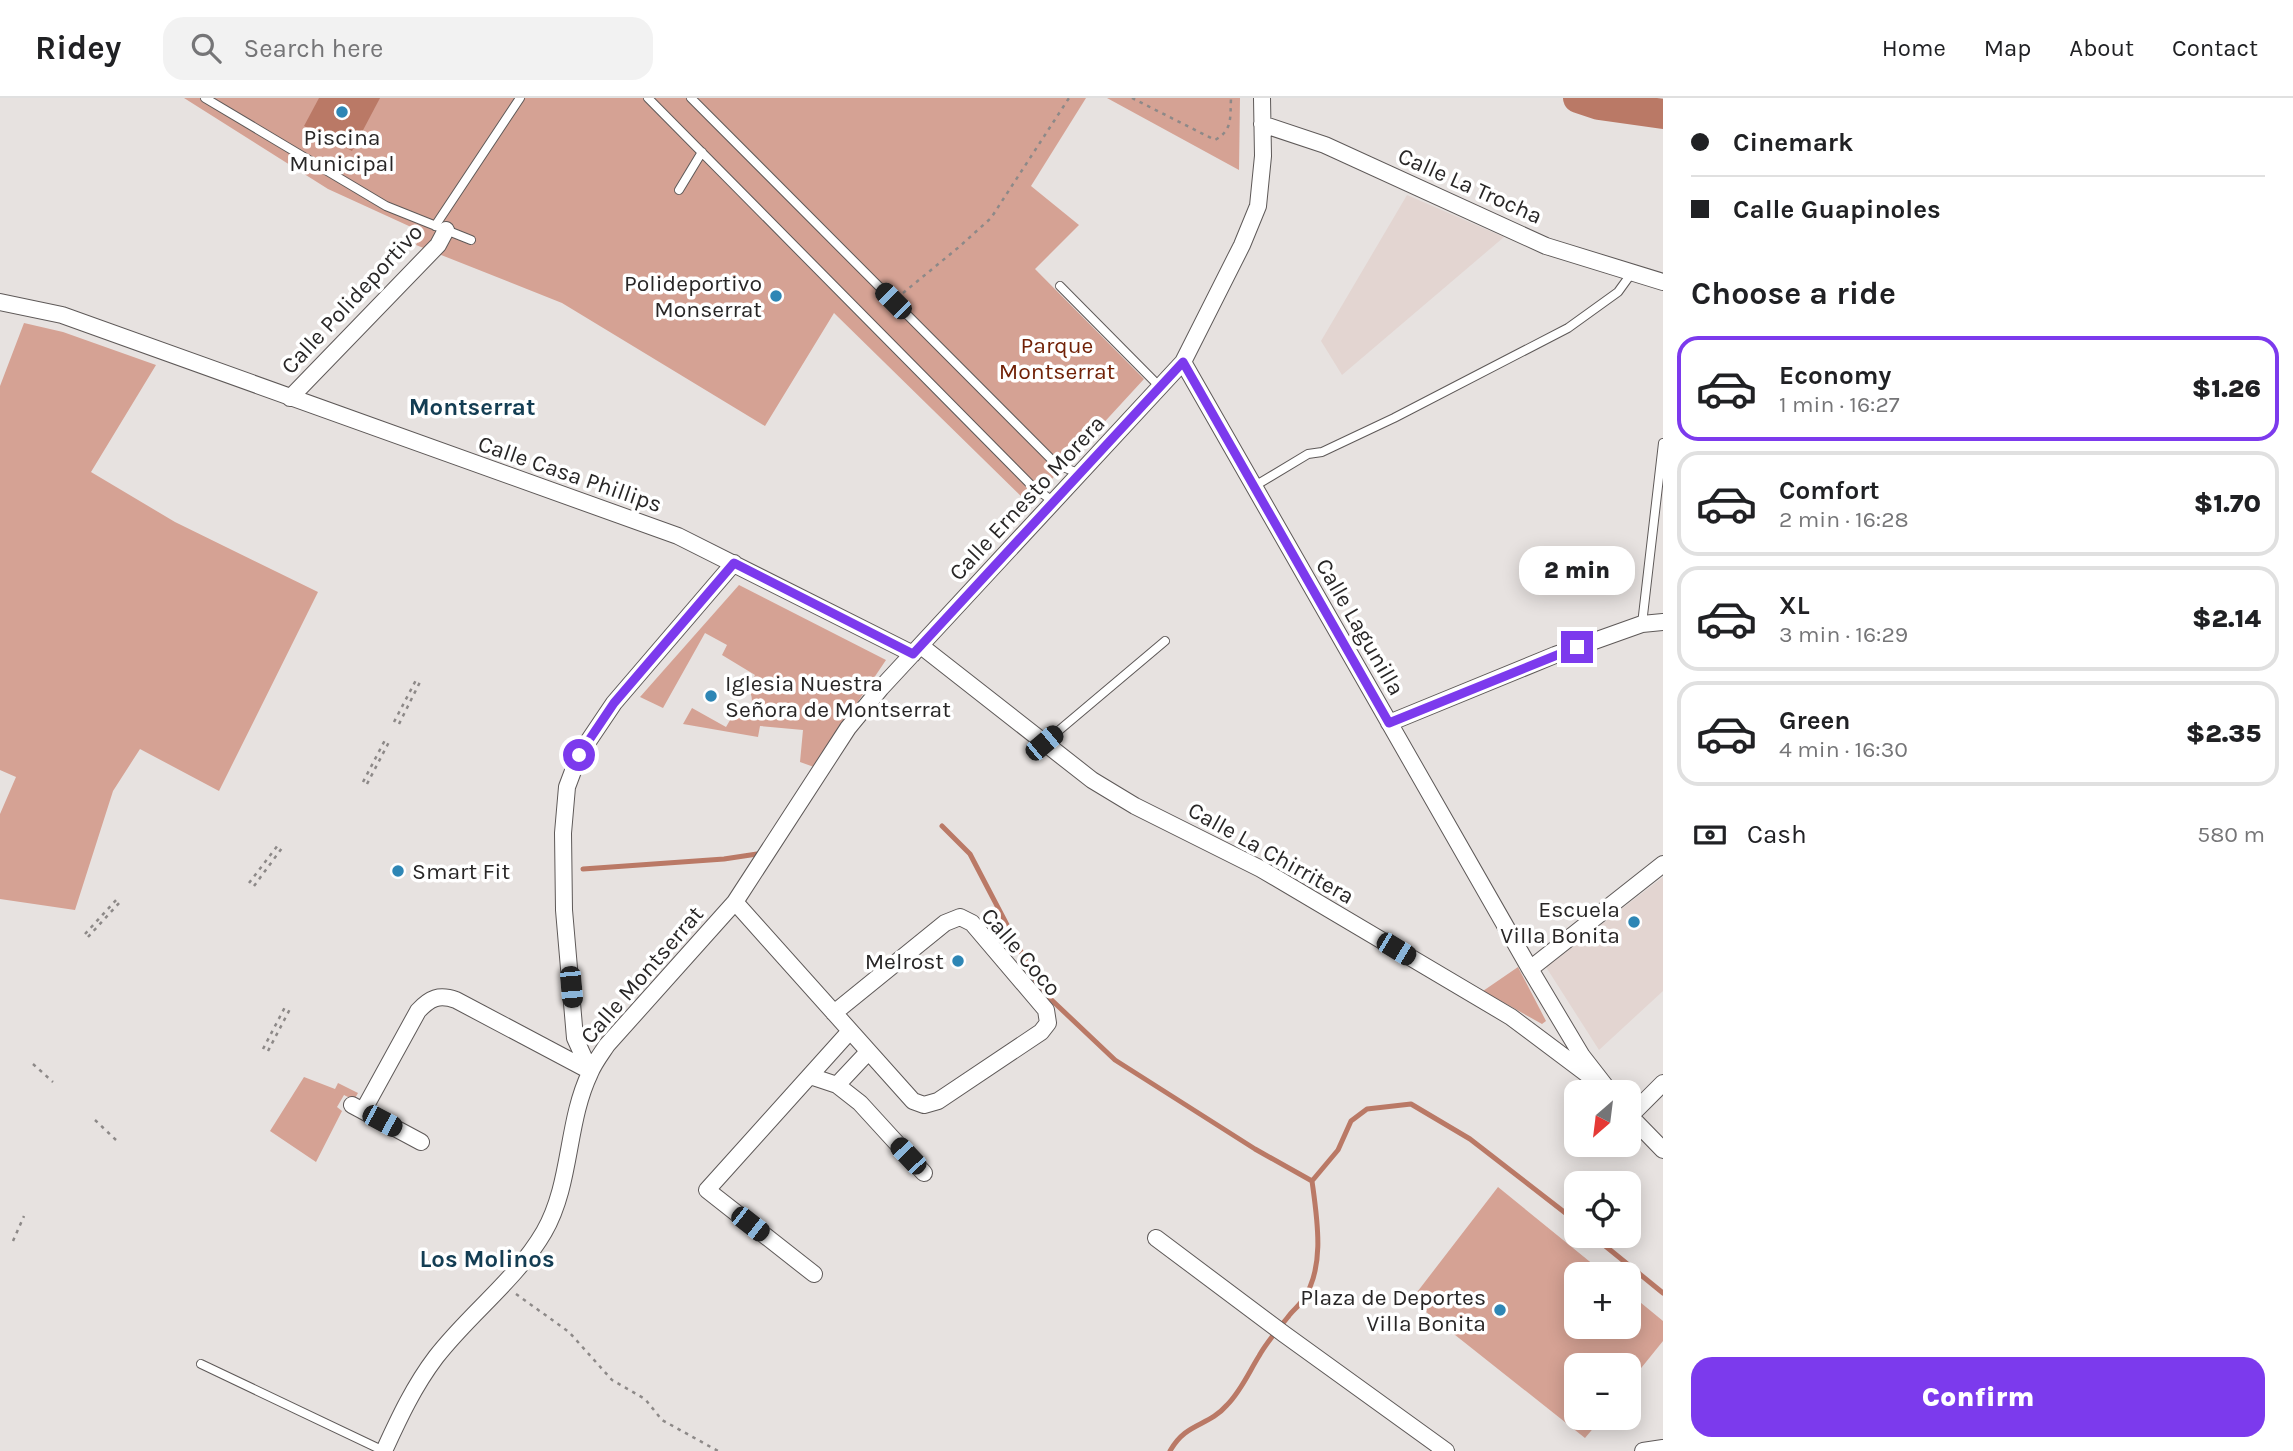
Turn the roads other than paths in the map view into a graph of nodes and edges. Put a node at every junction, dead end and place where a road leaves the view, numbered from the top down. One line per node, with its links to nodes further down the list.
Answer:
1 (205, 98): 9 (lane)
2 (520, 98): 9 (lane)
3 (648, 98): 7 (lane)
4 (691, 98): 19 (lane)
5 (1262, 98): 6 (street, Calle Ernesto Morera)
6 (1262, 124): 11 (street, Calle La Trocha); 15 (street, Calle Ernesto Morera)
7 (702, 152): 8 (lane); 21 (lane)
8 (679, 190)
9 (440, 228): 10 (lane); 17 (street, Calle Polideportivo)
10 (471, 240)
11 (1631, 274): 12 (street, Calle La Trocha); 20 (lane)
12 (1663, 282)
13 (1060, 286): 16 (lane)
14 (0, 302): 17 (street, Calle Casa Phillips)
15 (1183, 362): 16 (street, Calle Ernesto Morera); 20 (street, Calle Lagunilla)
16 (1160, 387): 19 (street, Calle Ernesto Morera)
17 (289, 398): 22 (street, Calle Casa Phillips)
18 (1663, 443): 24 (lane)
19 (1080, 474): 21 (street, Calle Ernesto Morera)
20 (1253, 487): 27 (street, Calle Lagunilla)
21 (1054, 502): 26 (street, Calle Ernesto Morera)
22 (734, 563): 26 (street, Calle Casa Phillips); 35 (street)
23 (1663, 622): 24 (street)
24 (1642, 624): 27 (street)
25 (1165, 641): 28 (lane)
26 (917, 650): 28 (street, Calle La Chirritera); 30 (street, Calle Montserrat)
27 (1389, 723): 31 (street, Calle Lagunilla)
28 (1044, 743): 37 (street, Calle La Chirritera)
29 (1663, 864): 31 (street)
30 (735, 902): 32 (street, Calle Coco); 35 (street, Calle Montserrat)
31 (1530, 969): 38 (street, Calle Lagunilla)
32 (834, 1013): 33 (street, Calle Coco); 34 (street, Calle Coco)
33 (850, 1031): 34 (street, Calle Coco); 36 (street)
34 (868, 1052): 40 (street)
35 (590, 1071): 43 (street); 50 (street, Calle Montserrat)
36 (810, 1076): 40 (street); 47 (street)
37 (1596, 1080)
38 (1601, 1080)
39 (1663, 1083): 41 (street)
40 (837, 1085): 45 (street)
41 (1642, 1103)
42 (1642, 1128): 44 (street)
43 (421, 1142)
44 (1663, 1150)
45 (924, 1173)
46 (1156, 1238): 51 (street)
47 (814, 1274)
48 (201, 1364): 50 (lane)
49 (1663, 1448): 52 (street)
50 (384, 1451)
51 (1446, 1451)
52 (1643, 1451)

